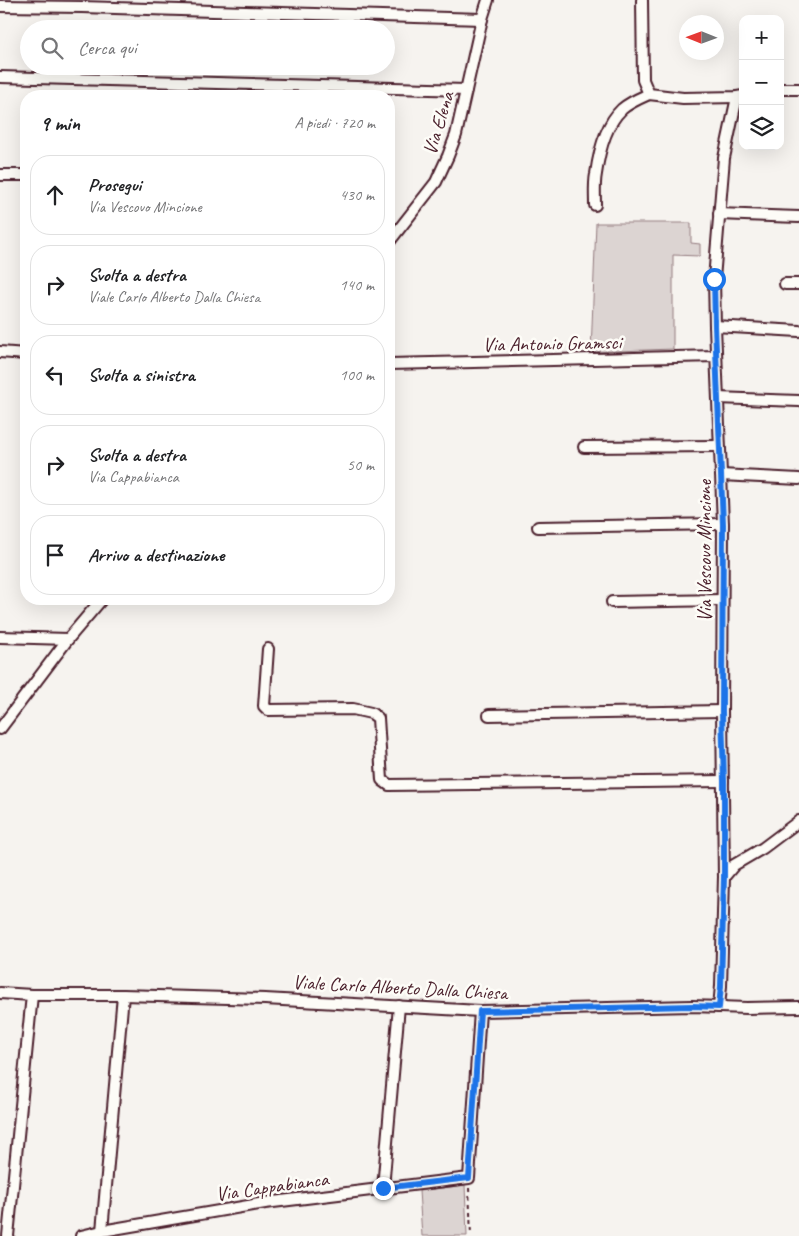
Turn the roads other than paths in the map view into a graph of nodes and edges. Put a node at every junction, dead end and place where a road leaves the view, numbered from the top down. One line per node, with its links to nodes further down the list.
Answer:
1 (488, 0): 4 (street, Via Elena)
2 (642, 0): 9 (street)
3 (0, 6): 4 (street)
4 (482, 19): 8 (street, Via Elena)
5 (0, 77): 8 (street)
6 (784, 89): 7 (street)
7 (799, 89)
8 (466, 90): 17 (street, Via Elena)
9 (649, 94): 10 (street); 14 (street)
10 (739, 97)
11 (739, 101): 15 (street, Via Vescovo Mincione)
12 (20, 174): 13 (street)
13 (0, 175)
14 (595, 205)
15 (719, 214): 16 (street); 20 (street, Via Vescovo Mincione)
16 (799, 217)
17 (395, 234)
18 (785, 284): 19 (street)
19 (799, 284)
20 (715, 326): 21 (street); 24 (street, Via Vescovo Mincione)
21 (799, 331)
22 (0, 352): 23 (street)
23 (20, 354)
24 (716, 356): 25 (street, Via Antonio Gramsci); 26 (street, Via Vescovo Mincione)
25 (395, 364)
26 (718, 398): 27 (street); 28 (street, Via Vescovo Mincione)
27 (799, 401)
28 (719, 446): 29 (street); 30 (street, Via Vescovo Mincione)
29 (584, 447)
30 (721, 475): 31 (street); 32 (street, Via Vescovo Mincione)
31 (799, 479)
32 (723, 524): 33 (street); 34 (street, Via Vescovo Mincione)
33 (538, 527)
34 (722, 600): 35 (street); 40 (street, Via Vescovo Mincione)
35 (612, 602)
36 (97, 605): 38 (street)
37 (0, 637): 38 (street)
38 (68, 639): 42 (street)
39 (268, 649): 43 (street)
40 (722, 711): 41 (street); 43 (street, Via Vescovo Mincione)
41 (489, 715)
42 (2, 723)
43 (724, 781): 45 (street, Via Vescovo Mincione)
44 (799, 821): 45 (street)
45 (724, 877): 50 (street, Via Vescovo Mincione)
46 (0, 993): 47 (street, Viale Carlo Alberto Dalla Chiesa)
47 (32, 995): 48 (street, Viale Carlo Alberto Dalla Chiesa); 55 (street)
48 (123, 995): 49 (street, Viale Carlo Alberto Dalla Chiesa); 54 (street)
49 (399, 1006): 52 (street, Viale Carlo Alberto Dalla Chiesa); 53 (street)
50 (719, 1007): 51 (street, Viale Carlo Alberto Dalla Chiesa); 52 (street, Viale Carlo Alberto Dalla Chiesa)
51 (799, 1007)
52 (480, 1011): 53 (street, Via Cappabianca)
53 (383, 1188): 54 (street, Via Cappabianca)
54 (102, 1231): 56 (street, Via Cappabianca)
55 (8, 1236)
56 (82, 1236)

